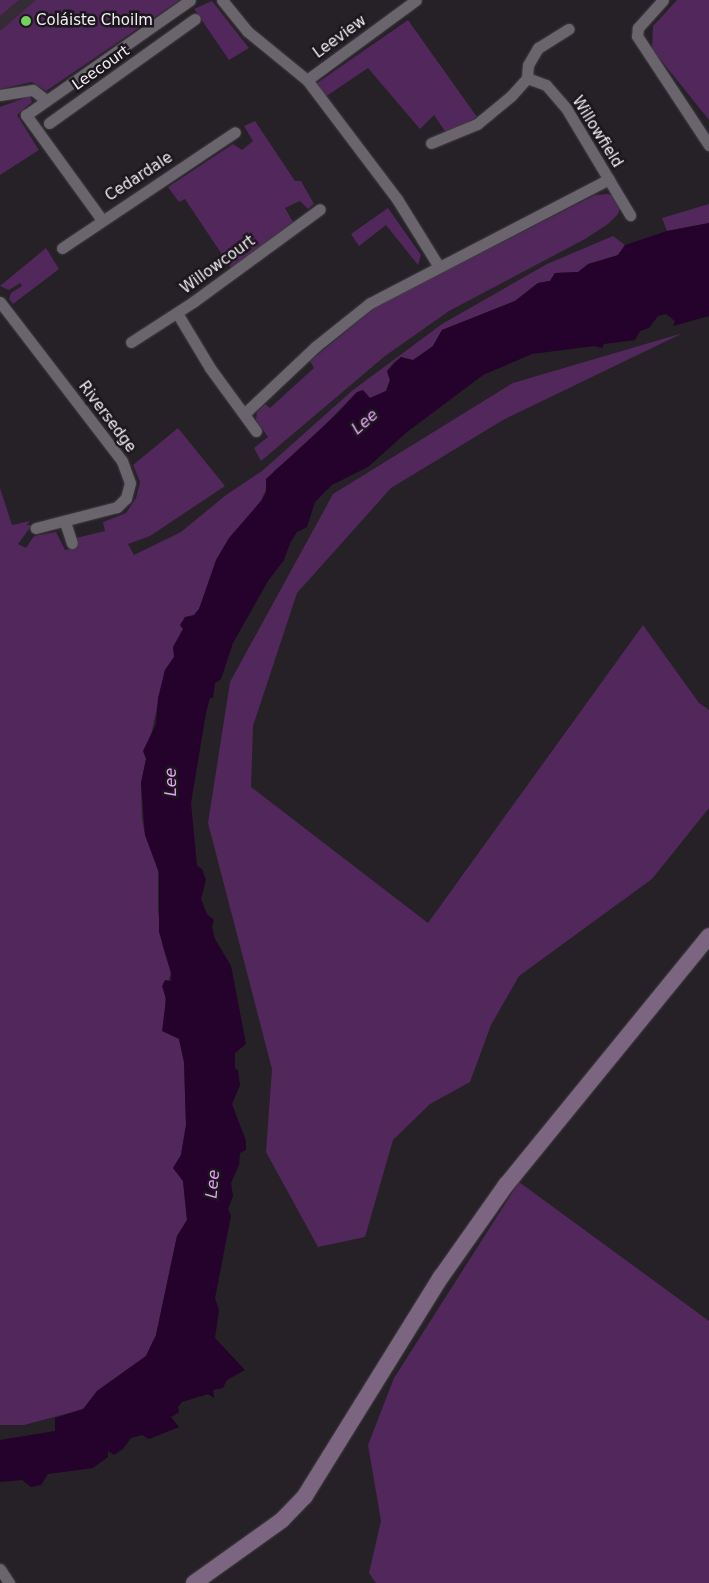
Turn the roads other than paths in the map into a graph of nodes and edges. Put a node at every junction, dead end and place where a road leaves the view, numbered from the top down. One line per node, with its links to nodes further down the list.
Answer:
1 (190, 0): 7 (street)
2 (222, 0): 10 (street)
3 (416, 0): 10 (street, Leeview)
4 (663, 0): 16 (street)
5 (195, 19): 8 (street, Leecourt)
6 (568, 29): 9 (street)
7 (116, 55): 8 (street); 12 (street)
8 (125, 69): 13 (street, Leecourt)
9 (527, 78): 15 (street); 17 (street, Willowfield)
10 (307, 80): 22 (street)
11 (0, 95): 12 (street)
12 (46, 100): 20 (street)
13 (49, 123)
14 (235, 132): 20 (street, Cedardale)
15 (431, 143)
16 (709, 145)
17 (609, 178): 19 (street, Willowfield); 22 (street)
18 (320, 209): 24 (street, Willowcourt)
19 (630, 214)
20 (102, 220): 21 (street, Cedardale)
21 (62, 248)
22 (438, 265): 26 (street)
23 (1, 306): 28 (street, Riversedge)
24 (177, 313): 25 (street, Willowcourt); 26 (street)
25 (132, 342)
26 (244, 414): 27 (street)
27 (256, 431)
28 (65, 522): 29 (street, Riversedge); 30 (street)
29 (36, 528)
30 (72, 543)
31 (709, 936): 34 (main road)
32 (0, 1569): 33 (street)
33 (9, 1583)
34 (194, 1583)

